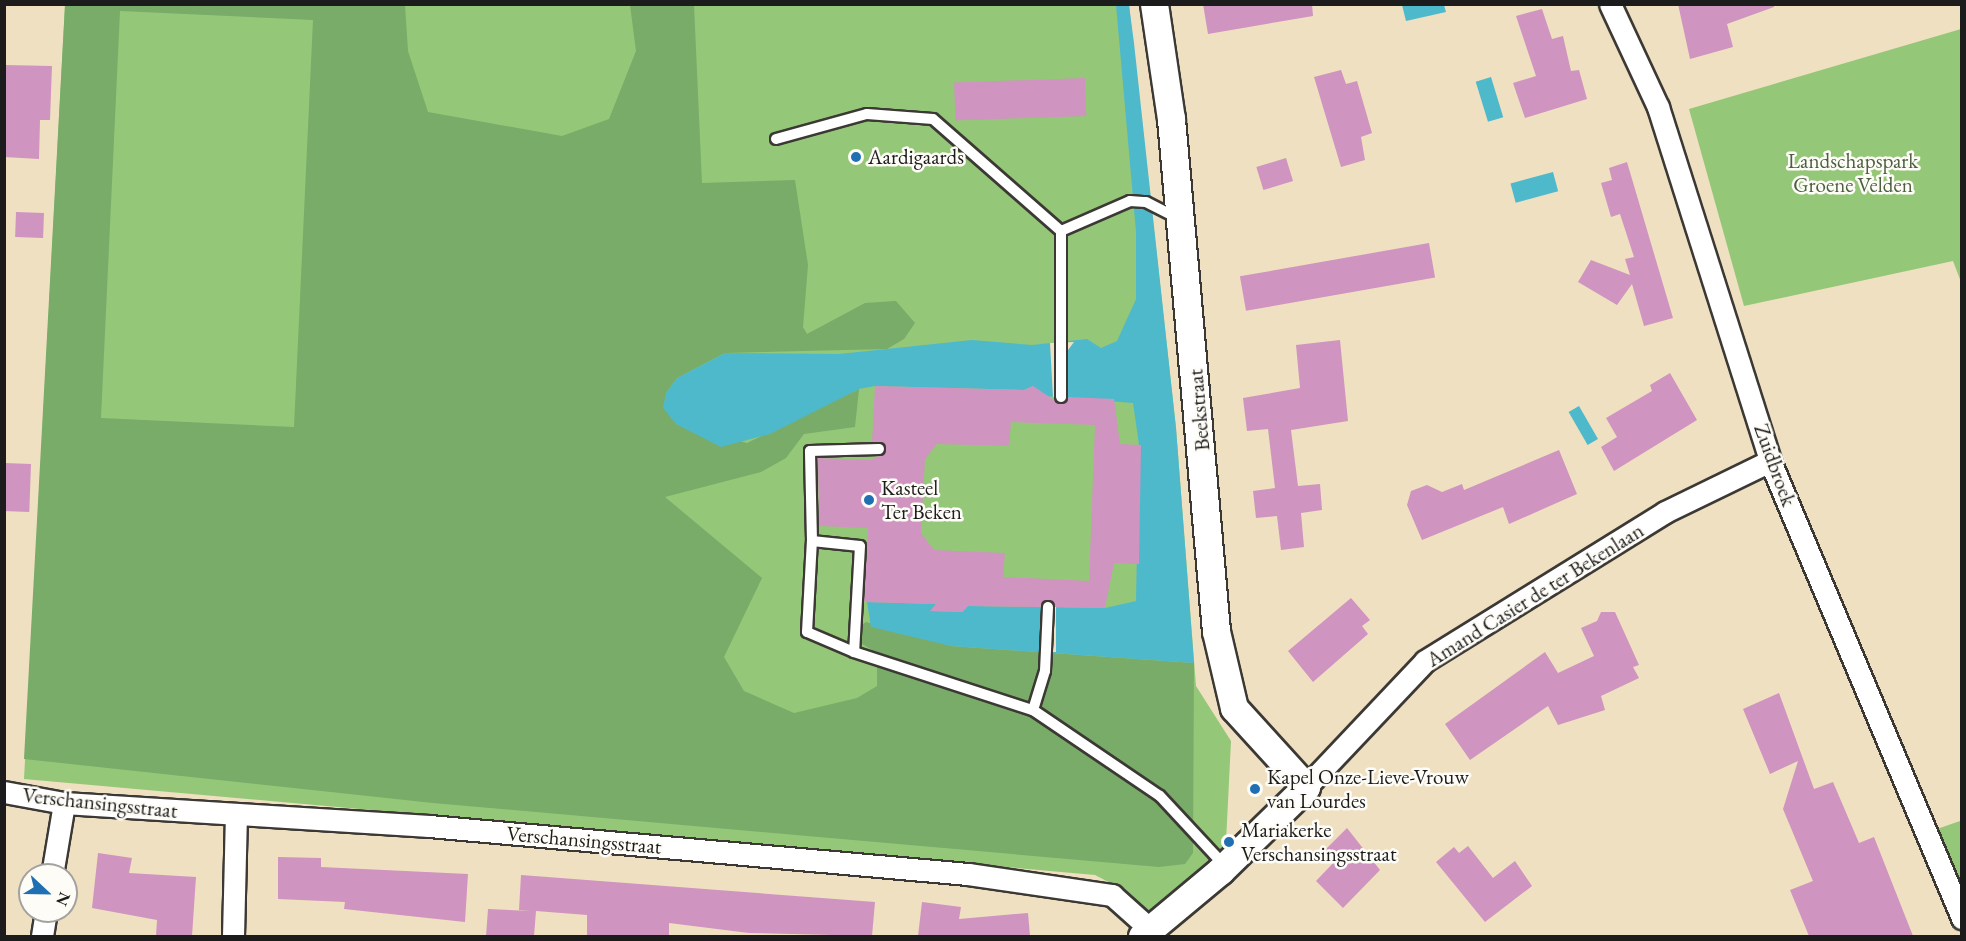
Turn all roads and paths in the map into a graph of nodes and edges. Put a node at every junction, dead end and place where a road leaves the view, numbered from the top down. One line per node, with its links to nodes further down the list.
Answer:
1 (1154, 4): 4 (street, Beekstraat)
2 (1610, 4): 8 (street, Zuidbroek)
3 (776, 139): 5 (lane)
4 (1181, 220): 5 (lane); 13 (street, Beekstraat)
5 (1060, 231): 6 (lane)
6 (1061, 397)
7 (879, 449): 9 (lane)
8 (1770, 461): 13 (street, Amand Casier de ter Bekenlaan); 19 (street, Zuidbroek)
9 (812, 541): 11 (lane); 11 (lane)
10 (1048, 607): 12 (lane)
11 (854, 652): 12 (lane)
12 (1033, 710): 18 (lane)
13 (1306, 787): 18 (street, Amand Casier de ter Bekenlaan)
14 (4, 792): 15 (street, Verschansingsstraat)
15 (64, 803): 16 (street, Verschansingsstraat); 17 (street)
16 (236, 816): 20 (street, Verschansingsstraat); 21 (street)
17 (54, 863)
18 (1225, 866): 20 (street, Amand Casier de ter Bekenlaan)
19 (1962, 918)
20 (1146, 933)
21 (233, 936)

